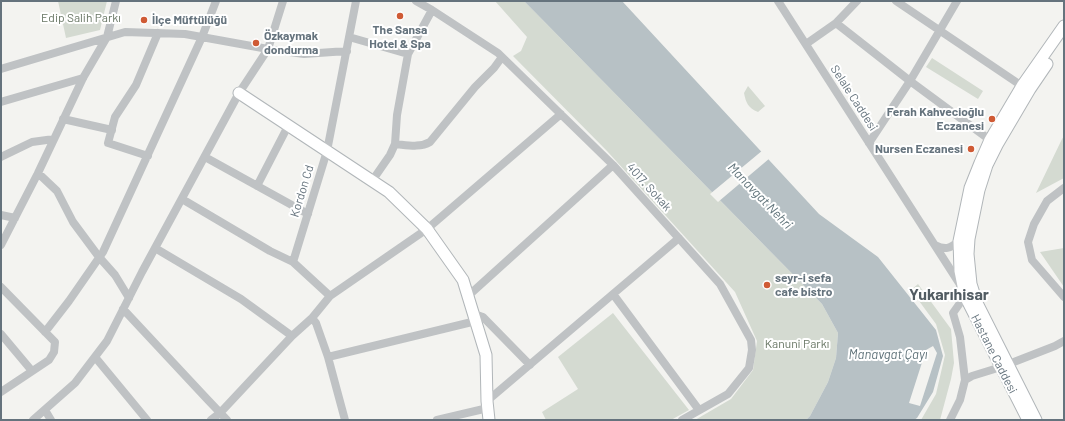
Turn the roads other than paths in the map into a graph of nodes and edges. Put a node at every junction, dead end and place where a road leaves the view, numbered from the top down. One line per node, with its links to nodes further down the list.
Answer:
1 (116, 1): 15 (street)
2 (216, 1): 16 (street)
3 (283, 1): 20 (street)
4 (356, 1): 17 (street, Kordon Cd)
5 (416, 1): 10 (street, 4017. Sokak)
6 (778, 1): 19 (street, Selale Caddesi)
7 (857, 1): 11 (street)
8 (896, 1): 13 (street)
9 (957, 1): 13 (street)
10 (432, 10): 22 (street); 23 (street, 4017. Sokak)
11 (836, 23): 19 (street); 26 (street)
12 (1064, 26): 27 (main road, Hastane Caddesi)
13 (939, 31): 26 (street); 27 (street)
14 (158, 34): 15 (street); 16 (street); 33 (street)
15 (106, 37): 24 (street); 25 (street)
16 (202, 37): 20 (street); 39 (street)
17 (350, 37): 21 (street, Kordon Cd); 22 (street)
18 (1064, 39): 76 (main road, Hastane Caddesi)
19 (806, 44): 36 (street, Selale Caddesi)
20 (268, 49): 21 (street); 28 (street)
21 (347, 51): 38 (street, Kordon Cd)
22 (408, 54): 37 (street)
23 (502, 57): 30 (street, 4017. Sokak); 37 (street)
24 (1, 69)
25 (83, 78): 29 (street); 31 (street)
26 (910, 81): 35 (street); 36 (street)
27 (1022, 86): 35 (main road, Hastane Caddesi)
28 (240, 93): 32 (main road); 41 (street)
29 (1, 102)
30 (561, 114): 42 (street, 4017. Sokak); 51 (street)
31 (63, 119): 33 (street); 34 (street)
32 (288, 126): 38 (main road); 45 (street)
33 (112, 130): 39 (street)
34 (54, 139): 40 (street); 43 (street)
35 (990, 140): 53 (main road, Hastane Caddesi)
36 (869, 143): 55 (street, Selale Caddesi)
37 (395, 144): 44 (street)
38 (327, 151): 44 (main road); 48 (street, Kordon Cd)
39 (148, 156): 57 (street)
40 (1, 157)
41 (205, 157): 45 (street); 47 (street)
42 (613, 165): 52 (street, 4017. Sokak); 63 (street)
43 (38, 173): 50 (street); 57 (street)
44 (372, 181): 51 (main road)
45 (257, 186): 48 (street)
46 (1064, 188): 64 (street)
47 (182, 198): 56 (street); 58 (street)
48 (308, 214): 58 (street, Kordon Cd)
49 (1, 215): 50 (street)
50 (15, 218): 54 (street)
51 (427, 229): 62 (street); 63 (main road)
52 (679, 238): 61 (street); 82 (street, 4017. Sokak)
53 (959, 241): 55 (street); 60 (main road, Hastane Caddesi)
54 (1, 245)
55 (935, 245): 60 (street, Selale Caddesi)
56 (155, 248): 65 (street); 71 (street)
57 (99, 257): 65 (street); 69 (street)
58 (293, 262): 62 (street)
59 (1, 287): 69 (street)
60 (965, 293): 76 (main road, Hastane Caddesi); 78 (street)
61 (613, 294): 75 (street); 82 (street)
62 (330, 296): 67 (street)
63 (468, 296): 68 (main road)
64 (1064, 297)
65 (129, 298): 66 (street)
66 (123, 309): 73 (street); 83 (street)
67 (312, 318): 71 (street); 74 (street)
68 (475, 318): 74 (street); 75 (street); 80 (main road)
69 (45, 332): 77 (street)
70 (1, 334): 77 (street)
71 (292, 336): 83 (street)
72 (1064, 341): 76 (street)
73 (95, 357): 81 (street); 86 (street)
74 (328, 358): 89 (street)
75 (530, 365): 80 (street)
76 (1005, 366): 78 (street); 94 (main road, Hastane Caddesi); 95 (main road, Hastane Caddesi)
77 (32, 371): 79 (street)
78 (966, 380): 93 (street)
79 (1, 392)
80 (487, 404): 90 (street); 91 (main road)
81 (45, 410): 84 (street); 85 (street)
82 (699, 410): 92 (street, 4017. Sokak)
83 (220, 413): 87 (street); 88 (street)
84 (33, 420)
85 (51, 420)
86 (147, 420)
87 (212, 420)
88 (227, 420)
89 (345, 420)
90 (437, 420)
91 (489, 420)
92 (682, 420)
93 (950, 420)
94 (1028, 420)
95 (1036, 420)

